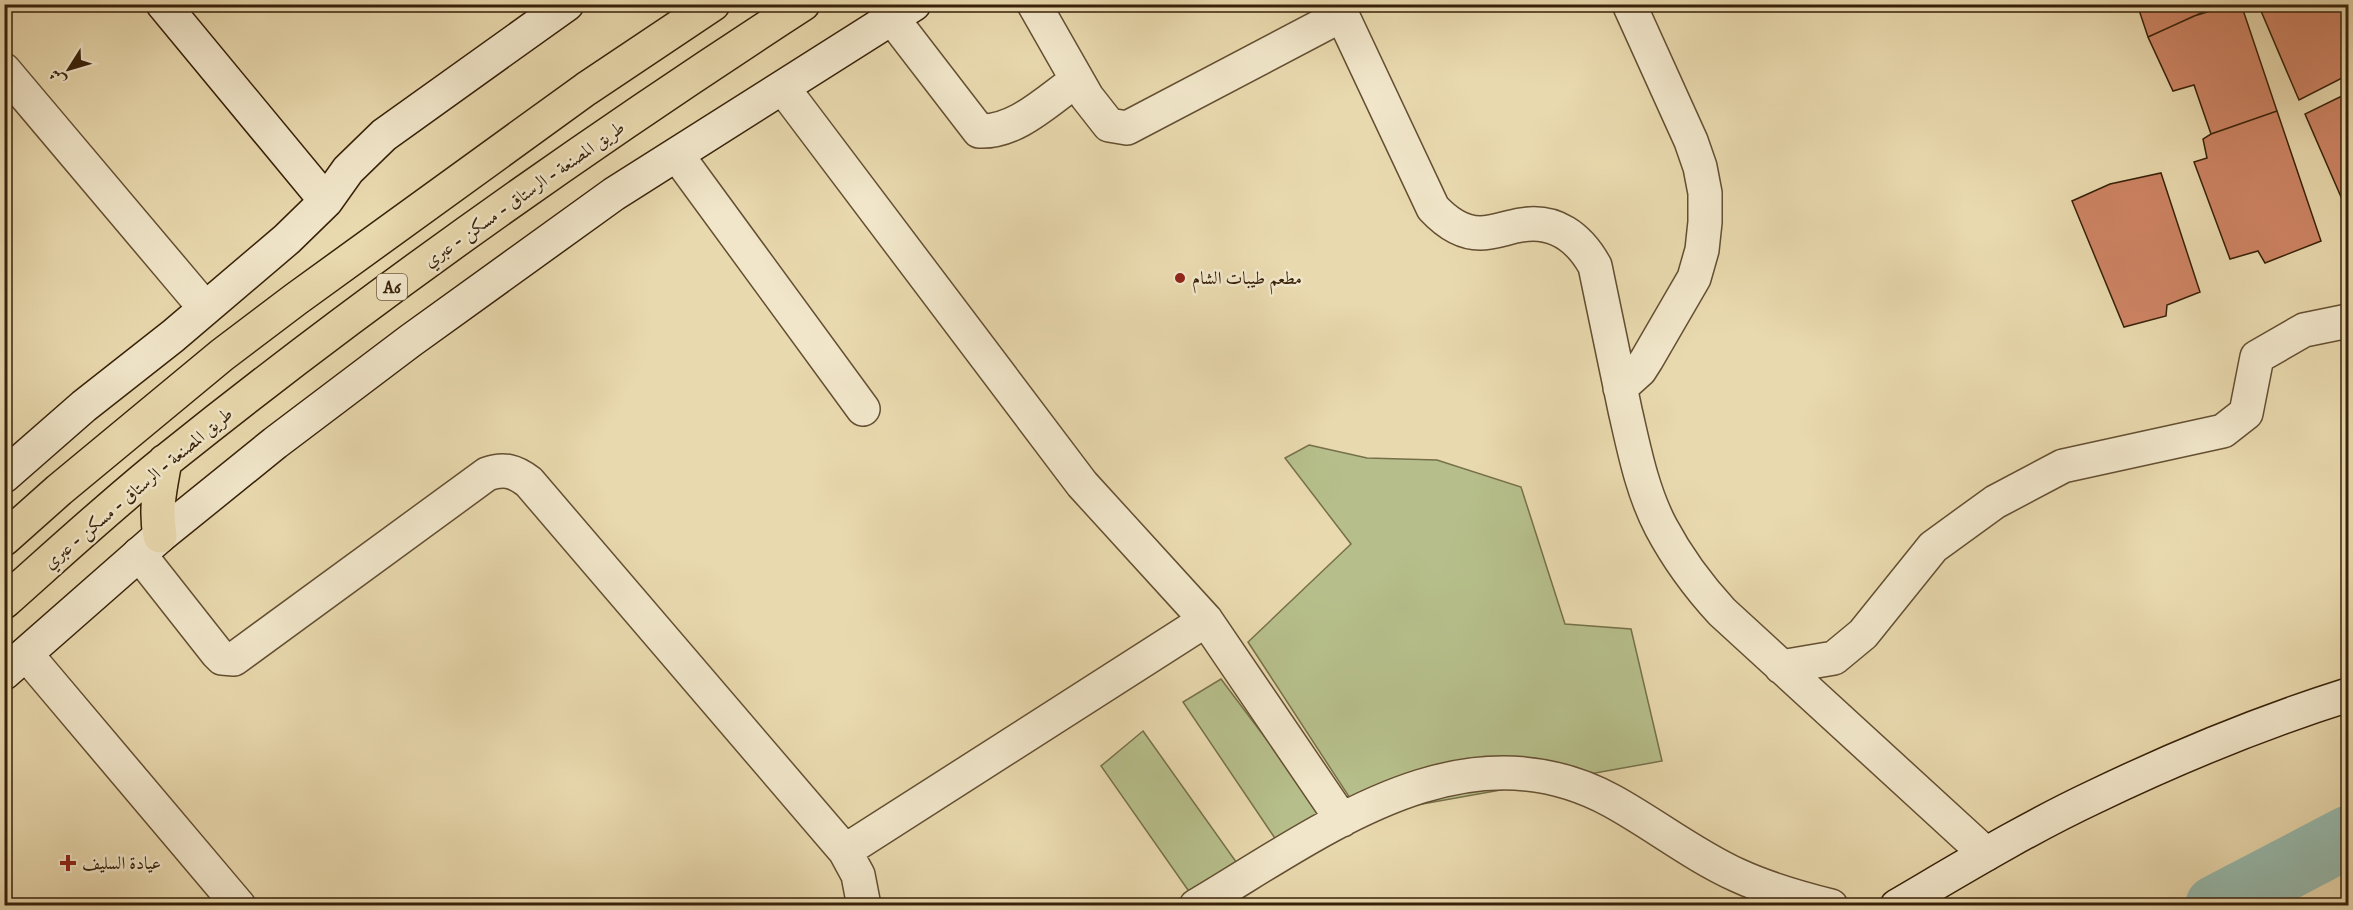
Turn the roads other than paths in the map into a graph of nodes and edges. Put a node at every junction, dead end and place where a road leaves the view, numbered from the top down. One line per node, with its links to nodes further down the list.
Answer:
1 (163, 4): 13 (street)
2 (567, 4): 13 (street)
3 (713, 4): 20 (highway)
4 (803, 4): 18 (highway, طريق المصنعة - الرستاق - مسكن - عبري / A6)
5 (1034, 4): 10 (street)
6 (1629, 4): 16 (street)
7 (1340, 10): 10 (street); 16 (street)
8 (903, 11): 10 (street); 11 (street)
9 (4, 70): 14 (street)
10 (1077, 80)
11 (783, 88): 12 (street); 23 (street)
12 (677, 155): 17 (street); 21 (street)
13 (326, 201): 14 (street)
14 (205, 308): 19 (street)
15 (2349, 321): 25 (street)
16 (1620, 388): 25 (street)
17 (863, 409)
18 (165, 461): 21 (highway); 22 (highway, طريق المصنعة - الرستاق - مسكن - عبري / A6)
19 (4, 476)
20 (4, 538)
21 (150, 545): 24 (street); 28 (street)
22 (4, 602)
23 (1206, 620): 27 (street); 28 (street)
24 (15, 664): 30 (street)
25 (1781, 667): 29 (street)
26 (2349, 695): 29 (street)
27 (1342, 820): 32 (street); 33 (street)
28 (845, 851): 31 (street)
29 (1986, 854): 34 (street)
30 (239, 906)
31 (864, 906)
32 (1196, 906)
33 (1831, 906)
34 (1897, 906)

